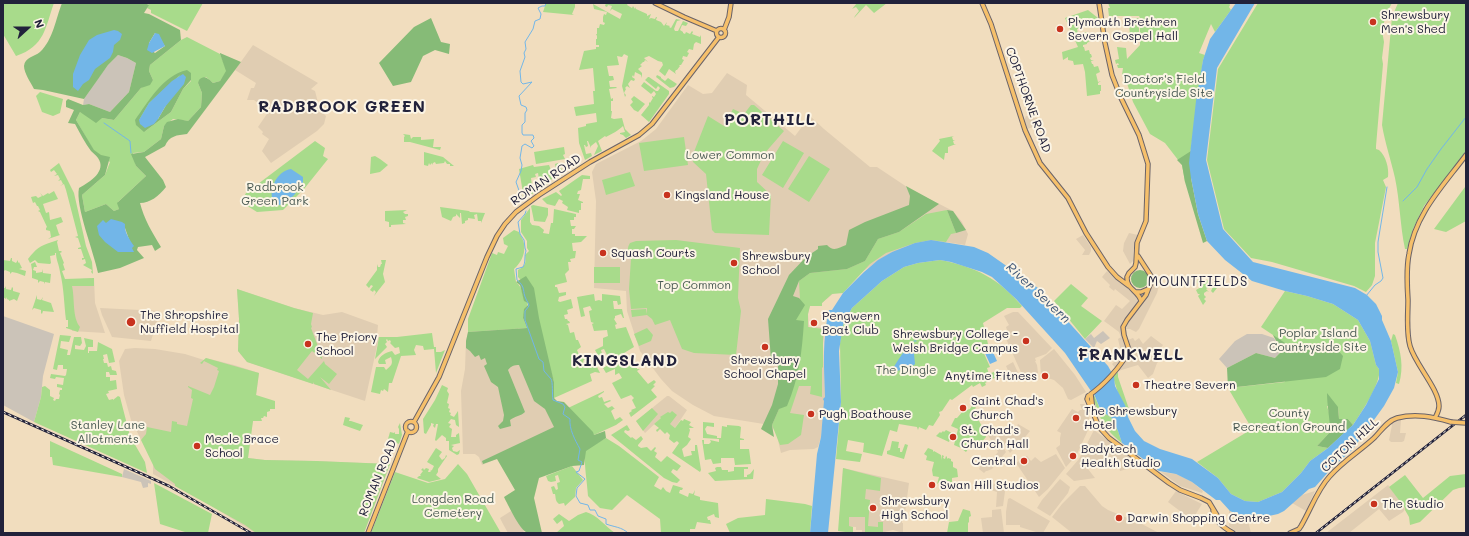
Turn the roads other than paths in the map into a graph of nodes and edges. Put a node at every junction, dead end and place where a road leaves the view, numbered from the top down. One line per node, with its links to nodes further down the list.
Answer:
1 (655, 3): 6 (main road)
2 (731, 3): 5 (main road)
3 (982, 3): 13 (main road, COPTHORNE ROAD)
4 (1099, 3): 9 (main road)
5 (724, 30): 6 (main road); 7 (main road)
6 (717, 31): 7 (main road)
7 (719, 37): 21 (main road, ROMAN ROAD)
8 (1466, 155): 20 (main road)
9 (1137, 253): 10 (main road); 11 (main road)
10 (1135, 267): 11 (main road); 12 (main road)
11 (1144, 267): 15 (main road)
12 (1127, 275): 13 (main road); 14 (main road)
13 (1118, 278): 14 (main road, COPTHORNE ROAD)
14 (1129, 286): 16 (main road)
15 (1148, 289): 16 (main road); 17 (main road)
16 (1136, 292): 17 (main road)
17 (1141, 301): 18 (main road)
18 (1092, 393): 19 (main road); 19 (main road)
19 (1093, 412): 26 (main road)
20 (1435, 418): 22 (main road, COTON HILL, bridge); 24 (main road, COTON HILL)
21 (414, 422): 23 (main road, ROMAN ROAD); 23 (main road, ROMAN ROAD)
22 (1466, 423)
23 (408, 431): 25 (main road, ROMAN ROAD)
24 (1299, 531): 27 (main road)
25 (368, 533)
26 (1233, 533)
27 (1290, 533)

